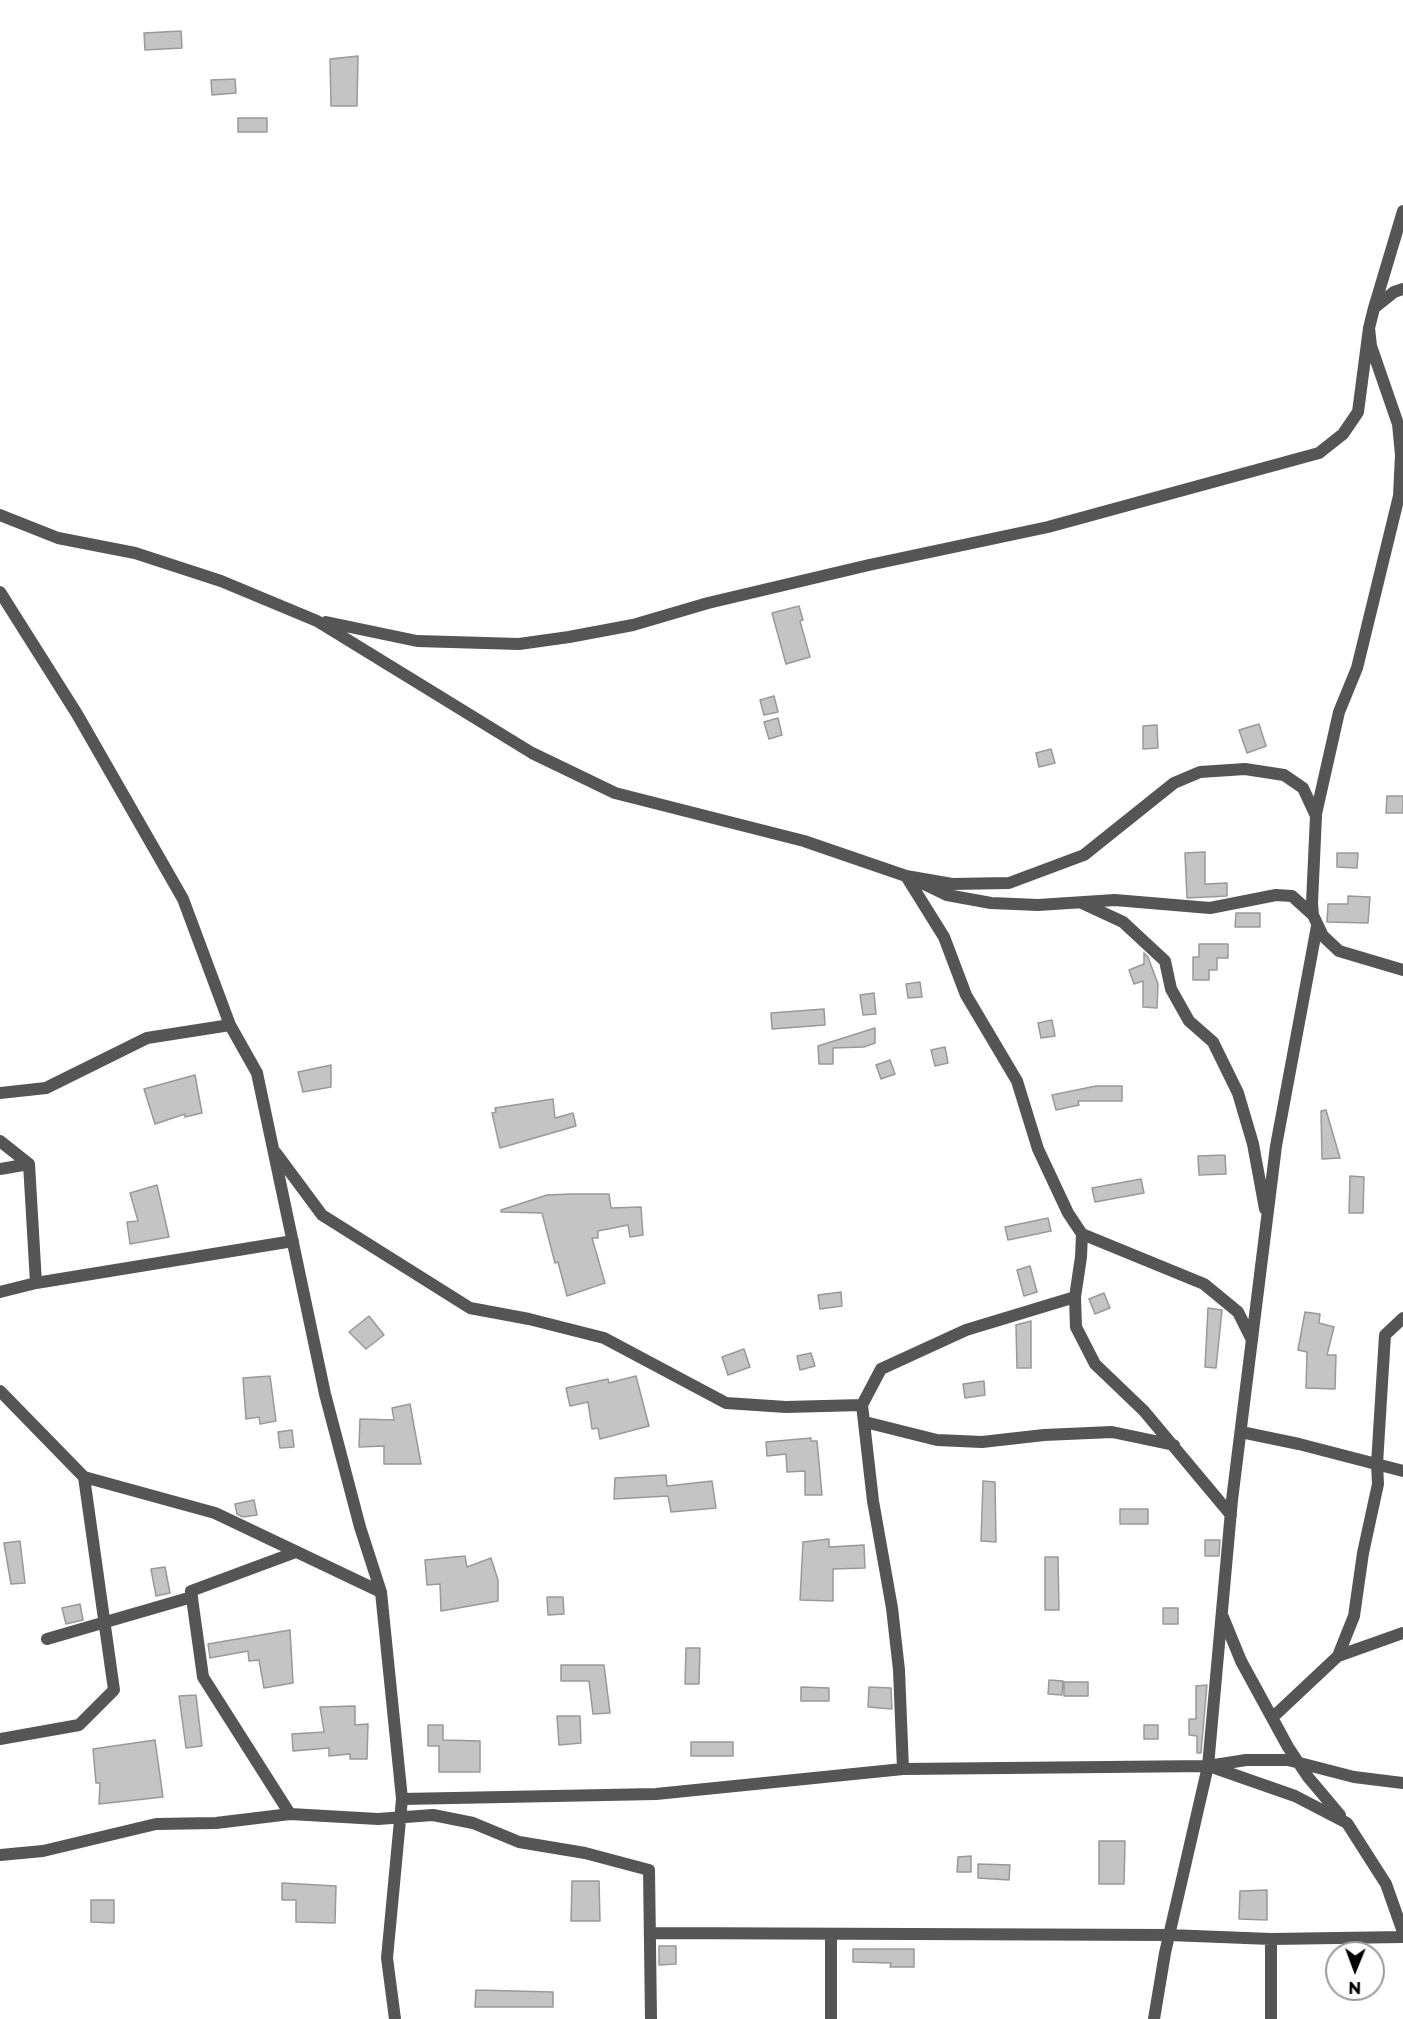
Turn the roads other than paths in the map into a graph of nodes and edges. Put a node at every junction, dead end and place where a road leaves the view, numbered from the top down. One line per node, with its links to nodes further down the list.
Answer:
1 (1403, 211): 3 (street)
2 (1403, 290): 3 (street)
3 (1374, 308): 4 (street)
4 (1369, 328): 7 (street); 8 (street)
5 (0, 515): 7 (street)
6 (0, 592): 13 (street)
7 (317, 621): 9 (street)
8 (1316, 816): 9 (street); 11 (street)
9 (906, 876): 10 (street); 20 (street)
10 (1078, 901): 11 (street); 19 (street)
11 (1316, 920): 12 (street); 19 (street)
12 (1403, 970)
13 (230, 1025): 14 (street); 16 (street)
14 (0, 1094)
15 (0, 1141): 17 (street)
16 (273, 1150): 21 (street); 28 (street)
17 (30, 1164): 18 (street); 22 (street)
18 (0, 1169)
19 (1267, 1221): 26 (street)
20 (1082, 1234): 24 (street); 26 (street)
21 (293, 1241): 22 (street); 37 (street)
22 (36, 1283): 23 (street)
23 (0, 1292)
24 (1075, 1297): 28 (street); 31 (street)
25 (1403, 1318): 32 (street)
26 (1252, 1340): 30 (street)
27 (0, 1391): 34 (street)
28 (862, 1405): 29 (street)
29 (865, 1422): 31 (street); 48 (street)
30 (1241, 1432): 32 (street); 35 (street)
31 (1174, 1446): 35 (street)
32 (1377, 1464): 33 (street); 43 (street)
33 (1403, 1471)
34 (84, 1477): 36 (street); 40 (street)
35 (1231, 1515): 39 (street)
36 (297, 1552): 37 (street); 38 (street)
37 (381, 1592): 50 (street)
38 (192, 1597): 40 (street); 51 (street)
39 (1222, 1615): 44 (street); 47 (street)
40 (104, 1620): 42 (street); 45 (street)
41 (1403, 1633): 43 (street)
42 (46, 1639)
43 (1338, 1656): 44 (street)
44 (1272, 1718): 46 (street)
45 (0, 1739)
46 (1299, 1763): 47 (street); 49 (street); 53 (street)
47 (1208, 1766): 48 (street); 53 (street); 58 (street)
48 (903, 1769): 50 (street)
49 (1403, 1783)
50 (402, 1799): 52 (street)
51 (290, 1814): 52 (street); 54 (street)
52 (400, 1817): 56 (street); 61 (street)
53 (1347, 1823): 55 (street)
54 (0, 1855)
55 (1403, 1932)
56 (651, 1933): 57 (street); 62 (street)
57 (831, 1934): 58 (street); 63 (street)
58 (1169, 1935): 60 (street); 64 (street)
59 (1403, 1937): 60 (street)
60 (1271, 1939): 65 (street)
61 (395, 2019)
62 (651, 2019)
63 (831, 2019)
64 (1154, 2019)
65 (1271, 2019)

